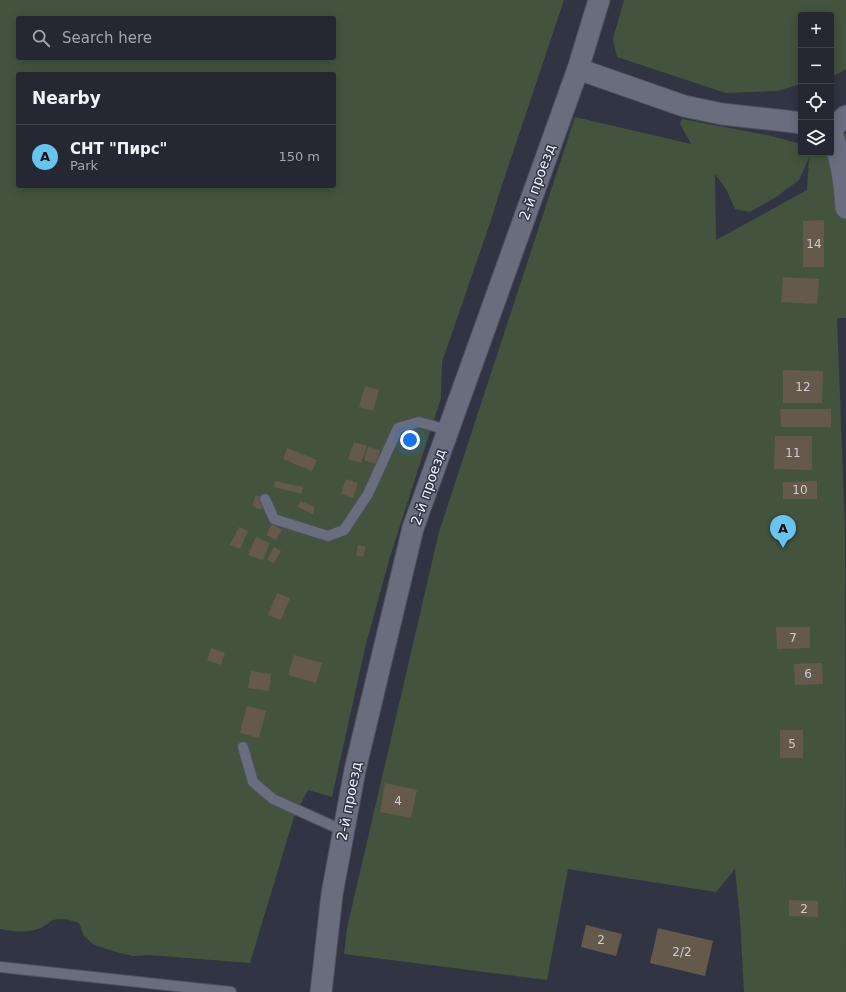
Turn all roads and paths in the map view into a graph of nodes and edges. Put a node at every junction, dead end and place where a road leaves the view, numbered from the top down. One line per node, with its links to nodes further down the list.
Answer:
1 (599, 0): 2 (street, 2-й проезд)
2 (578, 69): 4 (street); 8 (street, 2-й проезд)
3 (846, 116): 5 (street)
4 (798, 123)
5 (834, 127)
6 (834, 139): 7 (street)
7 (846, 208)
8 (448, 430): 9 (lane); 11 (street, 2-й проезд)
9 (265, 499)
10 (243, 747): 11 (lane)
11 (344, 831): 14 (street, 2-й проезд)
12 (0, 967): 13 (lane)
13 (231, 992)
14 (321, 992)

